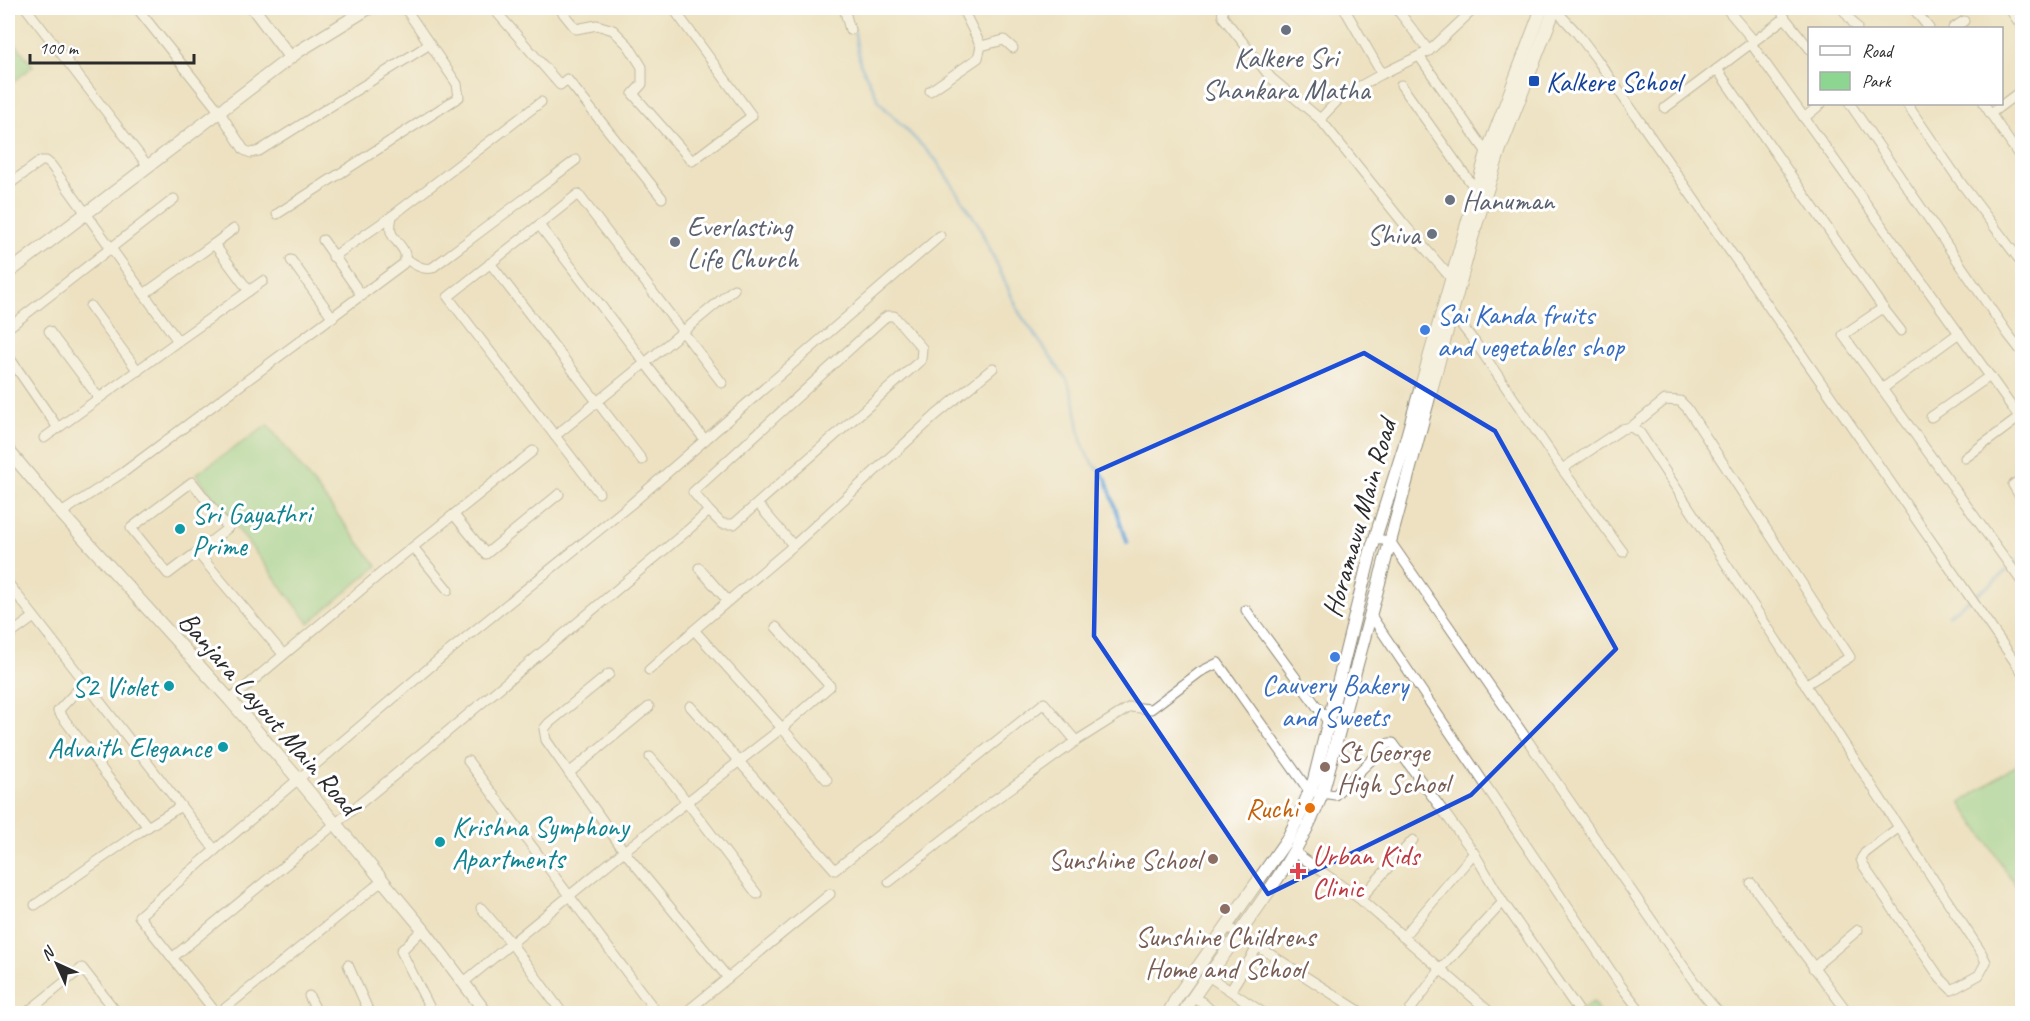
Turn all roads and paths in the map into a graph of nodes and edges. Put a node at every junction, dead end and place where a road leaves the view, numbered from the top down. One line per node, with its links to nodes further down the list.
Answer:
1 (26, 8): 57 (street)
2 (137, 8): 50 (street)
3 (253, 8): 36 (main road)
4 (369, 8): 36 (main road)
5 (405, 8): 30 (street)
6 (493, 8): 61 (street)
7 (559, 8): 8 (street)
8 (674, 8)
9 (844, 8): 28 (street)
10 (962, 8): 31 (street)
11 (1222, 8): 53 (street)
12 (1344, 8): 38 (street)
13 (1396, 8): 34 (street)
14 (1475, 8): 34 (street)
15 (1542, 8): 54 (main road, Horamavu Main Road)
16 (1554, 8): 58 (main road, Horamavu Main Road); 143 (street)
17 (1726, 8): 29 (street)
18 (1780, 8): 22 (street)
19 (1842, 8): 24 (street)
20 (1913, 8): 25 (street)
21 (2009, 8): 27 (street)
22 (1785, 18): 29 (street); 33 (street)
23 (1964, 21): 26 (street)
24 (1856, 27)
25 (1928, 27)
26 (1955, 27)
27 (2022, 27)
28 (850, 30)
29 (1753, 43): 37 (street); 52 (street)
30 (430, 44): 50 (street); 63 (street)
31 (981, 46): 32 (street); 40 (street)
32 (1013, 48)
33 (1808, 48)
34 (1429, 51): 35 (street)
35 (1419, 56): 38 (street); 54 (street)
36 (290, 57): 50 (main road)
37 (1717, 69): 49 (street); 85 (street)
38 (1382, 74): 53 (street)
39 (1401, 85): 60 (street)
40 (930, 91)
41 (2018, 93): 43 (street)
42 (541, 102): 65 (street)
43 (2003, 104)
44 (1820, 105): 52 (street)
45 (1851, 105): 94 (street)
46 (1908, 105): 76 (street)
47 (1985, 105): 51 (street)
48 (2002, 105): 51 (street)
49 (1665, 108)
50 (219, 111): 57 (main road)
51 (1990, 114): 56 (street)
52 (1804, 118): 92 (street)
53 (1320, 119): 78 (street)
54 (1487, 153): 58 (street); 60 (main road, Horamavu Main Road)
55 (576, 160): 73 (street)
56 (2022, 160)
57 (148, 166): 64 (main road)
58 (1495, 166): 60 (main road, Horamavu Main Road)
59 (8, 185): 64 (street)
60 (1481, 195): 78 (main road, Horamavu Main Road); 86 (main road, Horamavu Main Road)
61 (662, 198)
62 (174, 199): 71 (street)
63 (278, 214)
64 (86, 215): 71 (street); 77 (main road)
65 (392, 216): 72 (street); 73 (street)
66 (539, 225): 75 (street); 90 (street); 96 (street)
67 (234, 229): 70 (street)
68 (940, 236): 110 (street)
69 (323, 240): 72 (street)
70 (214, 244): 81 (street); 82 (street)
71 (111, 249): 82 (street); 88 (street)
72 (333, 257): 83 (street)
73 (406, 258): 83 (street)
74 (291, 260): 87 (street)
75 (490, 263): 103 (street); 108 (street)
76 (2022, 263)
77 (8, 273)
78 (1451, 278): 86 (main road, Horamavu Main Road)
79 (263, 281): 81 (street)
80 (734, 289): 90 (street)
81 (249, 291): 93 (street)
82 (144, 294): 93 (street)
83 (362, 296): 87 (street)
84 (90, 306): 98 (street)
85 (1883, 308): 91 (street); 101 (street)
86 (1448, 311): 115 (street); 124 (main road, Horamavu Main Road); 125 (main road, Horamavu Main Road)
87 (333, 318): 122 (street)
88 (8, 328)
89 (49, 331): 102 (street)
90 (683, 331): 96 (street); 100 (street)
91 (1901, 331)
92 (1959, 333): 99 (street); 101 (street)
93 (178, 342): 98 (street)
94 (2022, 352)
95 (11, 360): 107 (street)
96 (645, 363): 103 (street); 110 (street)
97 (993, 368): 126 (street)
98 (138, 371): 102 (street)
99 (1990, 375): 104 (street); 105 (street)
100 (722, 383)
101 (1882, 389): 131 (street)
102 (99, 398): 107 (street)
103 (597, 401): 108 (street); 114 (street)
104 (1931, 417)
105 (2021, 419): 113 (street)
106 (1631, 427): 115 (street); 146 (street); 146 (street)
107 (58, 428): 109 (street)
108 (555, 436): 117 (street)
109 (44, 438)
110 (705, 440): 157 (street)
111 (533, 451): 123 (street)
112 (9, 454): 122 (main road, Banjara Layout Main Road)
113 (1965, 458)
114 (642, 460)
115 (1562, 469): 129 (street)
116 (2022, 478): 119 (street)
117 (599, 493)
118 (559, 494): 123 (street)
119 (2022, 500)
120 (762, 509): 126 (street)
121 (709, 511): 121 (street); 163 (street)
122 (61, 513): 147 (main road, Banjara Layout Main Road)
123 (454, 515): 127 (street)
124 (1375, 538): 125 (street); 150 (main road, Horamavu Main Road)
125 (1390, 542): 136 (main road, Horamavu Main Road); 217 (street)
126 (793, 545): 134 (street)
127 (412, 547): 133 (street); 141 (street)
128 (197, 552): 128 (street); 141 (street)
129 (1623, 552)
130 (699, 568): 134 (street)
131 (2022, 582)
132 (8, 583): 137 (street)
133 (448, 590)
134 (728, 601): 139 (street)
135 (1246, 610): 150 (street)
136 (1370, 614): 160 (main road, Horamavu Main Road); 216 (street)
137 (34, 617): 140 (street); 145 (street)
138 (776, 627): 151 (street)
139 (694, 630): 142 (street); 151 (street)
140 (8, 636)
141 (283, 654): 147 (street)
142 (649, 670)
143 (2022, 672)
144 (609, 674): 156 (street)
145 (85, 682): 162 (street); 164 (street)
146 (1805, 685): 165 (street)
147 (230, 700): 157 (main road, Banjara Layout Main Road)
148 (690, 706): 155 (street)
149 (649, 707): 156 (street)
150 (1329, 723): 159 (main road, Horamavu Main Road)
151 (782, 728): 155 (street); 158 (street)
152 (1076, 741): 155 (street); 159 (street); 172 (street)
153 (650, 757): 161 (street)
154 (468, 761): 176 (street)
155 (739, 761): 161 (street)
156 (569, 773): 168 (street)
157 (299, 780): 163 (main road, Banjara Layout Main Road); 167 (street)
158 (827, 780)
159 (1309, 791): 160 (street); 181 (main road, Horamavu Main Road)
160 (1322, 794): 169 (main road, Horamavu Main Road); 170 (street)
161 (686, 803): 168 (street); 174 (street)
162 (181, 806): 164 (street); 167 (street)
163 (334, 825): 171 (main road, Banjara Layout Main Road); 188 (street)
164 (148, 827): 179 (street)
165 (1898, 828): 165 (street)
166 (1413, 840): 177 (street)
167 (215, 850): 188 (street)
168 (624, 851): 176 (street); 193 (street)
169 (1293, 851): 177 (street); 184 (main road, Horamavu Main Road)
170 (1474, 854): 178 (street); 185 (street)
171 (382, 881): 182 (main road, Banjara Layout Main Road); 203 (street)
172 (890, 882)
173 (1751, 883): 190 (street)
174 (757, 894)
175 (830, 894): 193 (street)
176 (570, 896): 186 (street); 209 (street)
177 (1360, 899): 185 (street)
178 (1503, 902): 191 (street); 198 (street)
179 (35, 905)
180 (481, 908): 186 (street)
181 (1226, 926): 184 (street); 210 (main road, Horamavu Main Road)
182 (423, 929): 194 (main road, Banjara Layout Main Road); 206 (street)
183 (1858, 930): 190 (street)
184 (1238, 934): 187 (street); 192 (main road, Horamavu Main Road)
185 (1403, 937): 191 (street)
186 (511, 943): 194 (street); 208 (street)
187 (1258, 946): 195 (street); 214 (street)
188 (172, 958): 203 (street)
189 (348, 965): 205 (street)
190 (1813, 968): 218 (street)
191 (1440, 970): 200 (street); 215 (street)
192 (1208, 976): 195 (street); 197 (main road, Horamavu Main Road)
193 (728, 978): 199 (street)
194 (464, 982): 207 (main road, Banjara Layout Main Road)
195 (1231, 990): 213 (street)
196 (309, 996): 204 (street)
197 (1192, 997): 211 (main road, Horamavu Main Road); 212 (street)
198 (1577, 1008)
199 (690, 1009)
200 (1410, 1010)
201 (117, 1013): 202 (street)
202 (26, 1014)
203 (217, 1014)
204 (318, 1014)
205 (370, 1014)
206 (433, 1014)
207 (487, 1014)
208 (563, 1014)
209 (658, 1014)
210 (1168, 1014)
211 (1183, 1014)
212 (1215, 1014)
213 (1265, 1014)
214 (1364, 1014)
215 (1492, 1014)
216 (1643, 1014)
217 (1720, 1014)
218 (1849, 1014)

